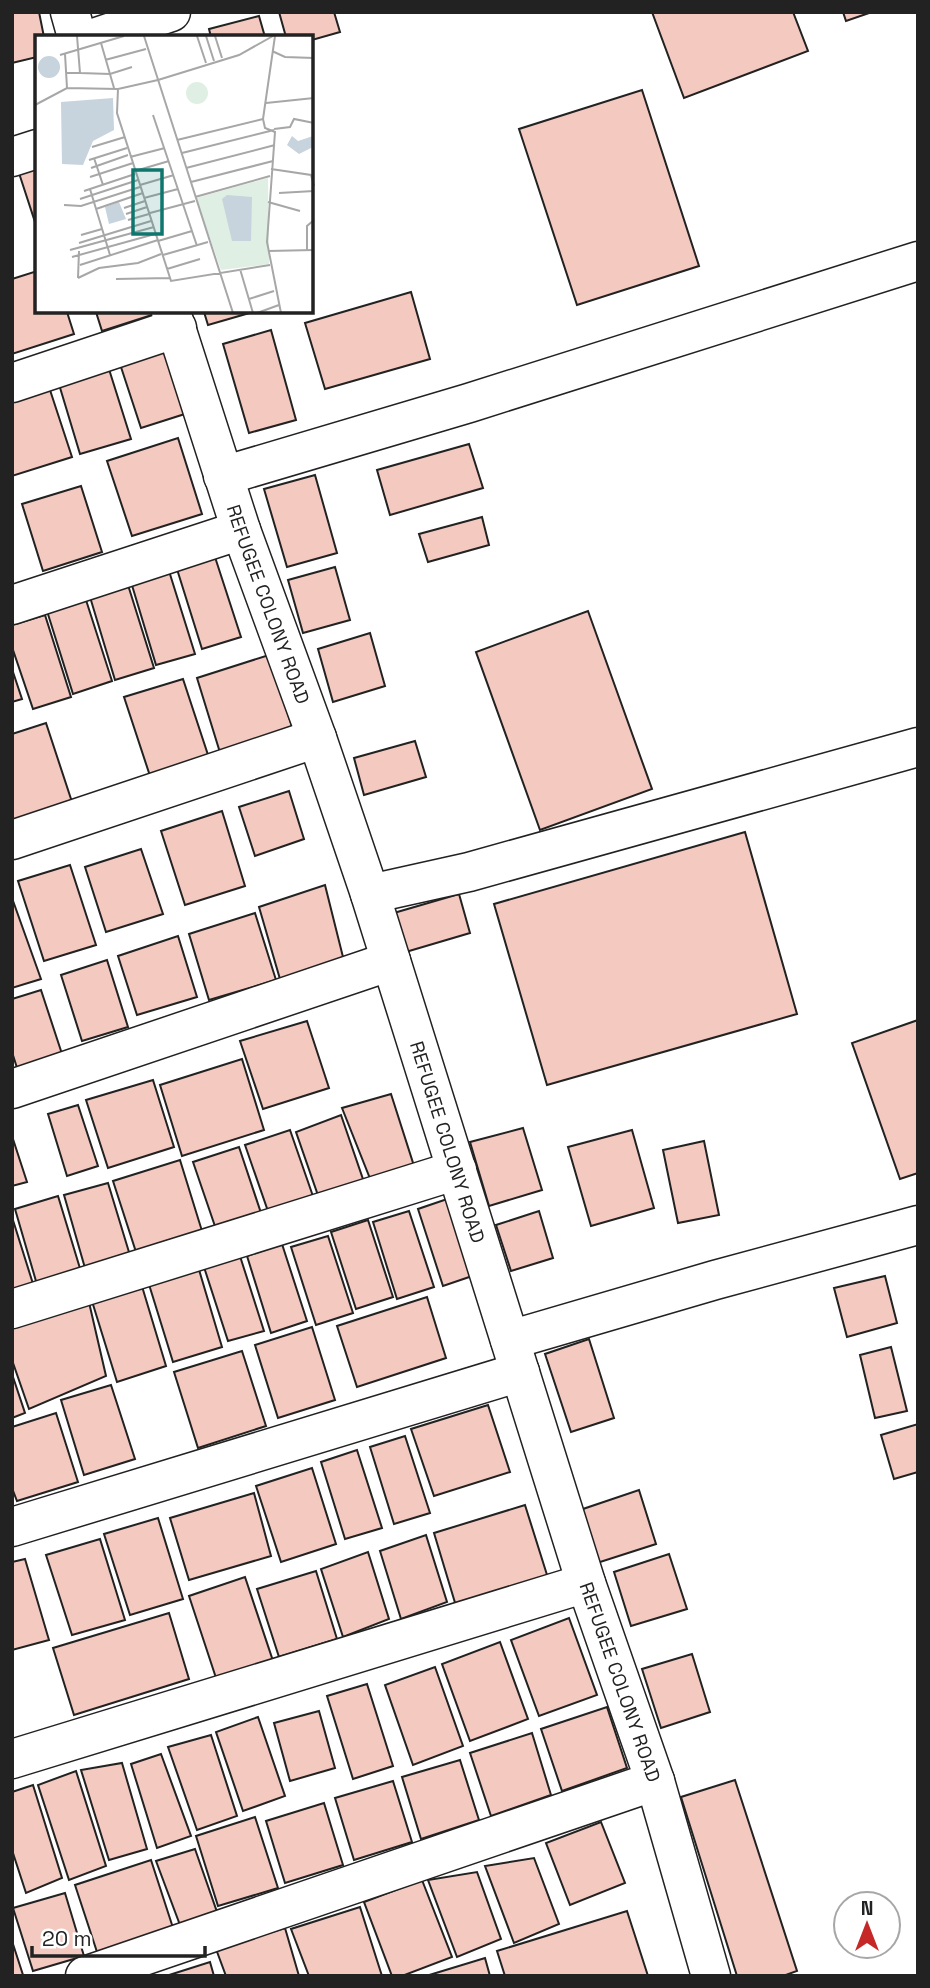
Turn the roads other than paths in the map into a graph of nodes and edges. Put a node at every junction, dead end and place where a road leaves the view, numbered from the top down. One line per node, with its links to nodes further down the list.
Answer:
1 (70, 12): 3 (street)
2 (172, 12): 4 (street)
3 (76, 35)
4 (103, 35)
5 (35, 150): 6 (street)
6 (12, 157)
7 (918, 261): 10 (street)
8 (174, 320): 9 (street); 10 (street, REFUGEE COLONY ROAD)
9 (12, 383)
10 (223, 476): 11 (street, REFUGEE COLONY ROAD)
11 (241, 530): 12 (street); 13 (street, REFUGEE COLONY ROAD)
12 (12, 605)
13 (317, 738): 15 (street); 16 (street, REFUGEE COLONY ROAD)
14 (918, 747): 16 (street)
15 (12, 840)
16 (370, 894): 17 (street, REFUGEE COLONY ROAD)
17 (391, 961): 18 (street); 19 (street, REFUGEE COLONY ROAD)
18 (12, 1089)
19 (457, 1170): 21 (street); 22 (street, REFUGEE COLONY ROAD)
20 (918, 1225): 22 (street)
21 (12, 1309)
22 (515, 1356): 23 (street); 24 (street, REFUGEE COLONY ROAD)
23 (12, 1527)
24 (586, 1583): 25 (street); 26 (street, REFUGEE COLONY ROAD)
25 (12, 1759)
26 (655, 1781): 27 (street); 28 (street, REFUGEE COLONY ROAD)
27 (85, 1976)
28 (711, 1976)

